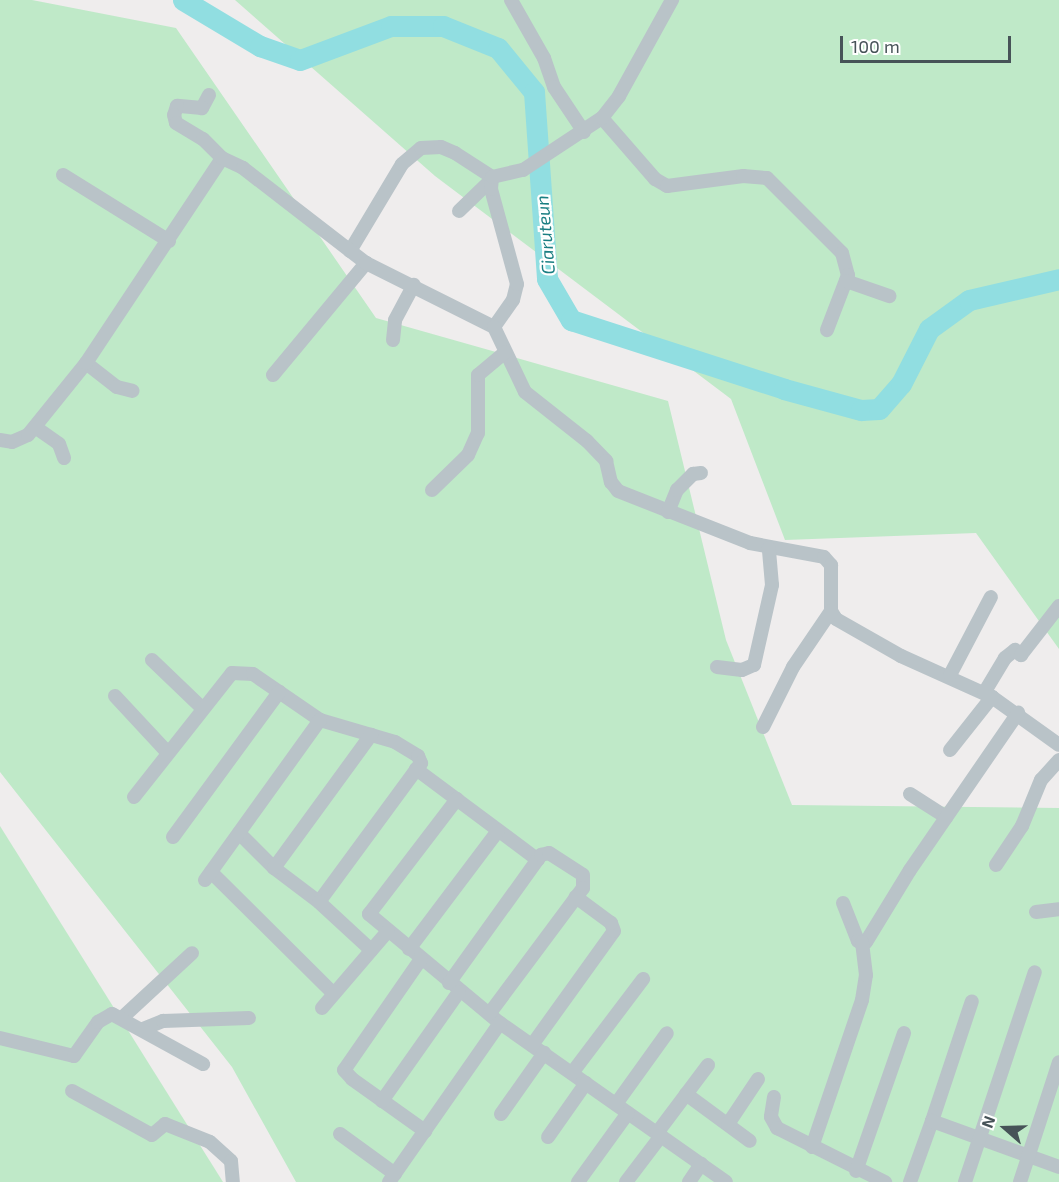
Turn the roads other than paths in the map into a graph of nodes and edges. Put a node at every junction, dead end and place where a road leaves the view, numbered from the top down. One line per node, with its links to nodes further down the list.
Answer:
1 (511, 0): 5 (street)
2 (672, 0): 4 (street)
3 (209, 95): 6 (street)
4 (602, 118): 5 (street); 13 (street)
5 (584, 132): 8 (street)
6 (222, 158): 10 (street); 11 (street)
7 (63, 176): 10 (street)
8 (492, 178): 9 (street); 11 (street); 16 (street)
9 (459, 211)
10 (169, 241): 20 (street)
11 (350, 251): 12 (street)
12 (366, 263): 14 (street); 21 (street)
13 (846, 281): 15 (street); 17 (street)
14 (414, 285): 16 (street); 18 (street)
15 (890, 296)
16 (494, 327): 19 (street)
17 (827, 330)
18 (393, 340)
19 (505, 352): 27 (street); 28 (street)
20 (86, 363): 22 (street); 23 (street)
21 (273, 375)
22 (133, 391)
23 (35, 426): 24 (street); 25 (street)
24 (0, 440)
25 (64, 458)
26 (701, 473): 28 (street)
27 (432, 490)
28 (668, 512): 29 (street)
29 (769, 548): 32 (street); 34 (street)
30 (991, 597): 35 (street)
31 (1059, 606): 37 (street)
32 (831, 611): 35 (street); 42 (street)
33 (152, 660): 39 (street)
34 (717, 667)
35 (950, 675): 37 (street)
36 (279, 692): 39 (street); 41 (street); 55 (street)
37 (988, 695): 40 (street); 45 (street)
38 (115, 696): 46 (street)
39 (202, 708): 46 (street)
40 (1018, 713): 44 (street); 52 (street)
41 (320, 720): 43 (street); 54 (street)
42 (763, 727)
43 (371, 735): 48 (street); 58 (street)
44 (1059, 745)
45 (950, 750)
46 (168, 753): 50 (street)
47 (1059, 760): 57 (street)
48 (416, 769): 51 (street); 60 (street)
49 (910, 794): 52 (street)
50 (134, 797)
51 (457, 800): 53 (street); 64 (street)
52 (946, 817): 65 (street)
53 (498, 831): 56 (street); 66 (street)
54 (239, 833): 58 (street); 73 (street)
55 (173, 837)
56 (538, 860): 59 (street); 72 (street)
57 (996, 865)
58 (274, 868): 60 (street)
59 (576, 897): 76 (street); 84 (street)
60 (319, 902): 67 (street)
61 (843, 903): 65 (street)
62 (1059, 909): 63 (street)
63 (1036, 912)
64 (388, 931): 66 (street); 67 (street)
65 (862, 942): 107 (street)
66 (409, 949): 69 (street)
67 (371, 950): 73 (street)
68 (192, 953): 77 (street)
69 (421, 959): 72 (street); 95 (street)
70 (1035, 972): 105 (street)
71 (643, 979): 89 (street)
72 (454, 988): 76 (street); 95 (street)
73 (334, 994): 75 (street)
74 (972, 1000): 99 (street)
75 (322, 1008)
76 (489, 1014): 79 (street)
77 (123, 1017): 80 (street); 83 (street)
78 (249, 1018): 80 (street)
79 (500, 1023): 84 (street); 101 (street)
80 (143, 1029): 87 (street)
81 (667, 1033): 96 (street)
82 (904, 1033): 111 (street)
83 (0, 1038)
84 (532, 1044): 85 (street)
85 (544, 1053): 89 (street); 98 (street)
86 (1059, 1062): 108 (street)
87 (203, 1064)
88 (708, 1065): 93 (street)
89 (572, 1073): 91 (street)
90 (758, 1079): 100 (street)
91 (586, 1083): 96 (street); 104 (street)
92 (72, 1092): 113 (street)
93 (686, 1094): 100 (street); 103 (street)
94 (774, 1097): 107 (street)
95 (382, 1101): 101 (street)
96 (616, 1104): 97 (street)
97 (628, 1113): 103 (street); 114 (street)
98 (501, 1114)
99 (932, 1121): 105 (street); 119 (street)
100 (728, 1124): 106 (street)
101 (425, 1131): 112 (street)
102 (340, 1134): 112 (street)
103 (659, 1134): 109 (street); 115 (street)
104 (548, 1137)
105 (980, 1138): 108 (street); 120 (street)
106 (750, 1141)
107 (812, 1147): 111 (street)
108 (1028, 1156): 110 (street); 121 (street)
109 (701, 1164): 116 (street); 117 (street)
110 (1059, 1167)
111 (856, 1171): 118 (street)
112 (392, 1178)
113 (233, 1182)
114 (578, 1182)
115 (626, 1182)
116 (689, 1182)
117 (726, 1182)
118 (885, 1182)
119 (910, 1182)
120 (965, 1182)
121 (1020, 1182)

